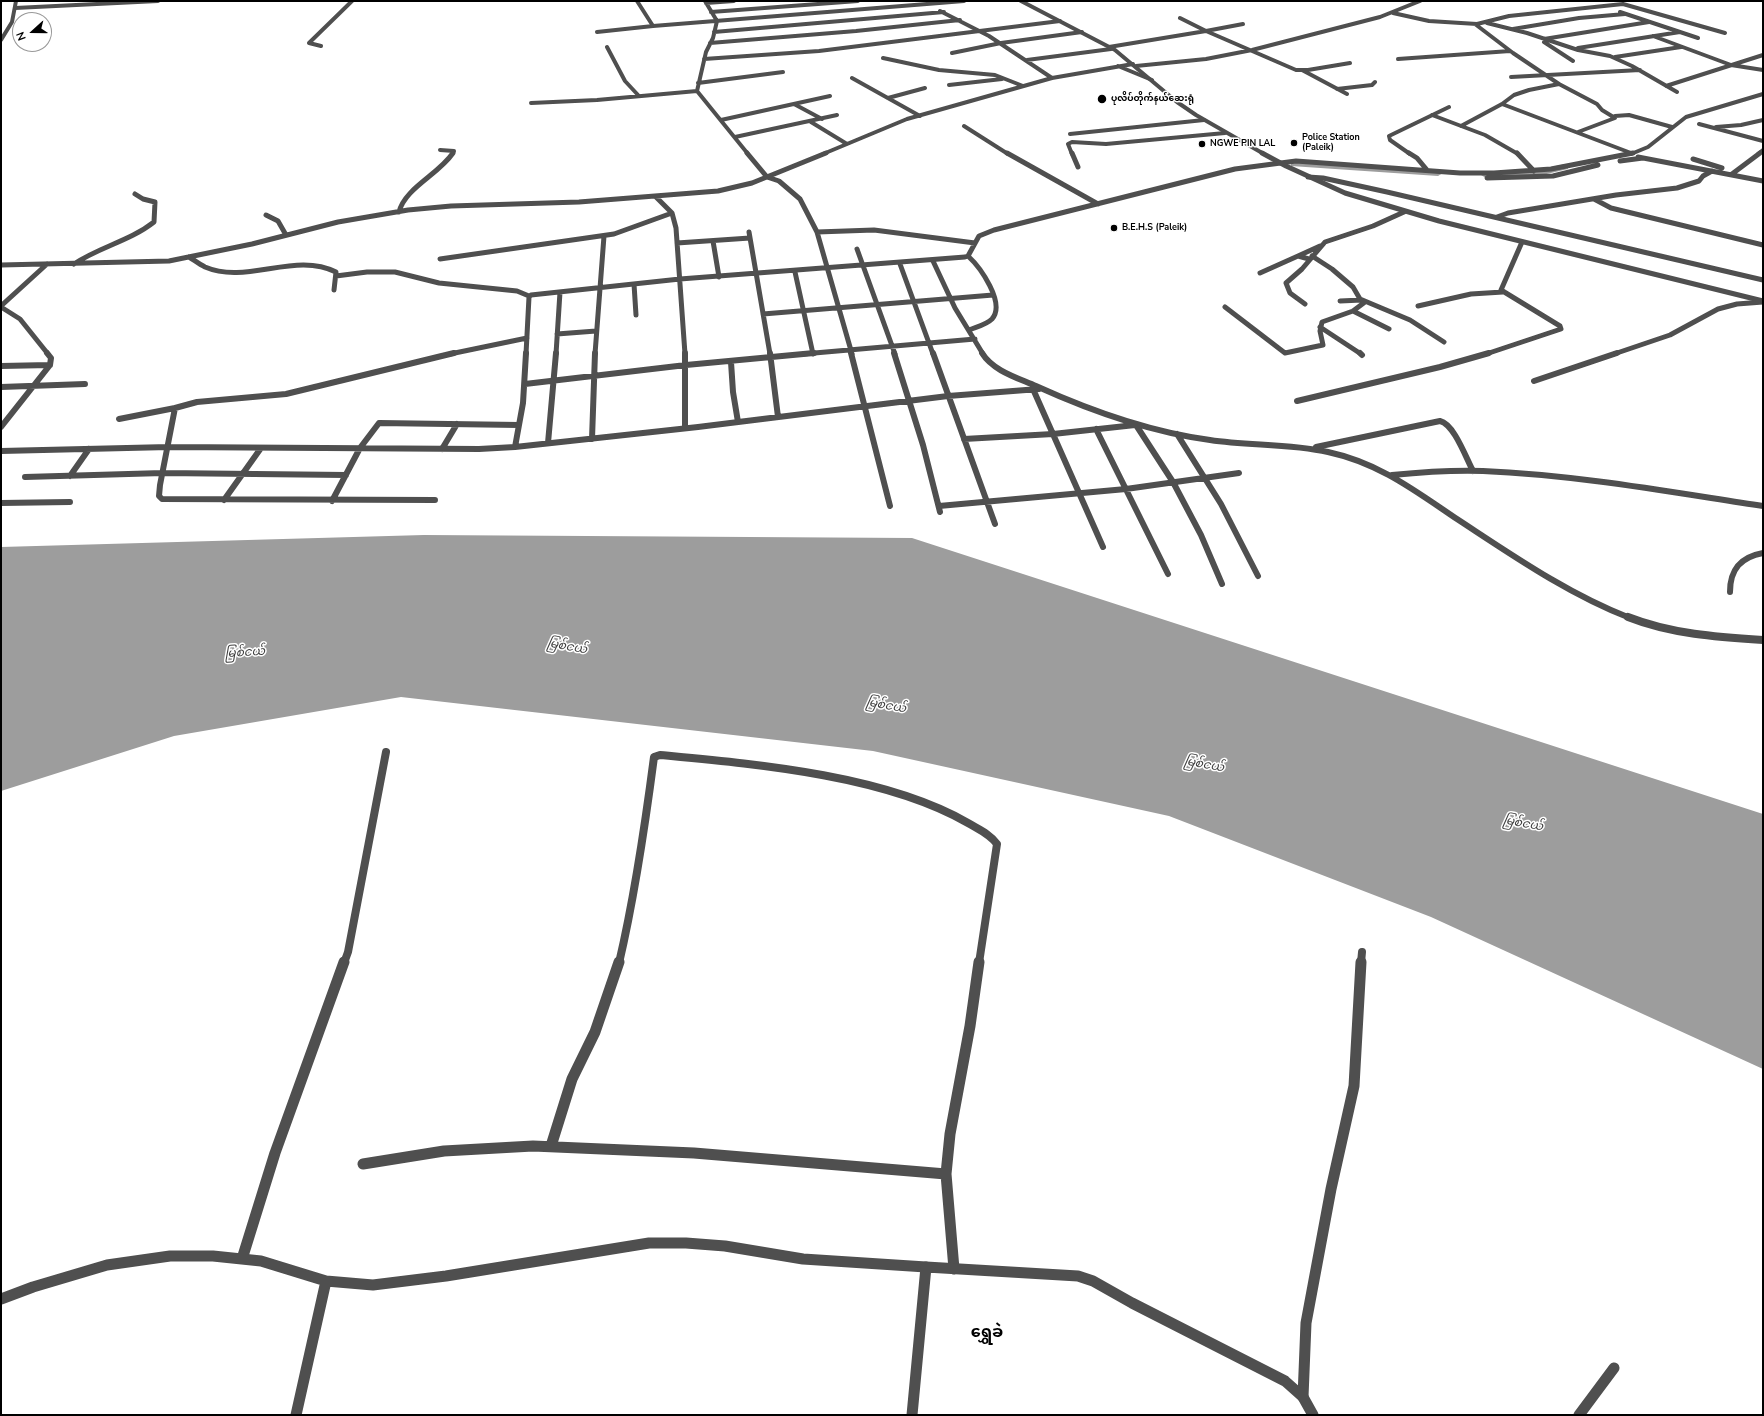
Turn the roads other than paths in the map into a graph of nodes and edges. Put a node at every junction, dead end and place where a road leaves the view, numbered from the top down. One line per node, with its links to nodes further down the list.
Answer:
1 (16, 1): 16 (street)
2 (145, 1): 3 (street); 16 (street)
3 (158, 1)
4 (352, 1): 49 (street)
5 (637, 1): 31 (street)
6 (734, 1): 12 (street)
7 (858, 1): 13 (street)
8 (920, 1): 14 (street)
9 (964, 1): 14 (street)
10 (1021, 1): 24 (street)
11 (1420, 1): 19 (street)
12 (706, 2): 17 (street)
13 (812, 3): 17 (street); 20 (street)
14 (927, 4): 18 (street); 20 (street)
15 (1604, 6): 21 (street); 27 (street); 40 (street)
16 (15, 8): 46 (street)
17 (711, 12): 25 (street)
18 (944, 12): 23 (street); 28 (street)
19 (1393, 13): 30 (street); 54 (street)
20 (820, 14): 25 (street); 28 (street)
21 (1624, 14): 26 (street); 33 (street)
22 (1180, 18): 34 (street)
23 (960, 20): 32 (street); 37 (street)
24 (1060, 21): 32 (street); 38 (street)
25 (716, 22): 31 (street); 36 (street)
26 (1649, 22): 39 (street); 45 (street)
27 (1486, 23): 30 (street); 33 (street)
28 (829, 24): 36 (street); 37 (street)
29 (1243, 24): 34 (street)
30 (1474, 24): 55 (street)
31 (653, 26): 35 (street)
32 (978, 30): 48 (street); 60 (street)
33 (1508, 30): 42 (street)
34 (1206, 31): 52 (street); 54 (street)
35 (597, 32)
36 (714, 32): 47 (street)
37 (840, 32): 43 (street); 47 (street)
38 (1082, 32): 48 (street); 52 (street)
39 (1680, 32): 41 (street); 44 (street)
40 (1725, 33)
41 (1653, 36): 51 (street); 53 (street)
42 (1538, 37): 45 (street); 63 (street)
43 (848, 38)
44 (1698, 38)
45 (1543, 39): 53 (street)
46 (1, 40)
47 (710, 43): 60 (street)
48 (1000, 43): 56 (street); 62 (street)
49 (321, 46)
50 (607, 47): 95 (street)
51 (1681, 47): 59 (street); 66 (street)
52 (1110, 48): 62 (street); 65 (street)
53 (1574, 49): 59 (street)
54 (1252, 50): 65 (street); 68 (street)
55 (1510, 51): 61 (street); 73 (street)
56 (952, 53)
57 (1763, 55): 66 (street)
58 (883, 58): 72 (street)
59 (1614, 58): 69 (street)
60 (704, 59): 81 (street)
61 (1398, 59)
62 (1027, 60): 77 (street)
63 (1573, 61)
64 (1350, 64): 68 (street)
65 (1135, 65): 67 (street); 78 (street)
66 (1731, 65): 70 (street); 86 (street)
67 (1118, 66): 77 (street); 78 (street)
68 (1302, 70): 89 (street)
69 (1640, 70): 73 (street); 86 (street)
70 (1763, 70)
71 (783, 72): 81 (street)
72 (968, 72): 76 (street); 79 (street)
73 (1546, 74): 74 (street); 82 (street)
74 (1511, 77)
75 (852, 78): 97 (street)
76 (1005, 78): 79 (street); 85 (street)
77 (1052, 78): 85 (street)
78 (1152, 80): 108 (street)
79 (984, 81): 83 (street); 84 (street)
80 (1375, 82): 89 (street)
81 (698, 83): 91 (street)
82 (1559, 84): 100 (street); 105 (street)
83 (949, 85)
84 (996, 85)
85 (1023, 86): 90 (street)
86 (1666, 86): 92 (street)
87 (925, 88): 97 (street)
88 (1002, 88): 90 (street)
89 (1337, 89): 93 (street)
90 (1007, 90): 104 (street)
91 (697, 91): 95 (street); 107 (street)
92 (1677, 92)
93 (1347, 94)
94 (1763, 94): 114 (street)
95 (638, 95): 98 (street)
96 (830, 96): 99 (street)
97 (888, 98): 104 (street)
98 (531, 103)
99 (794, 104): 106 (street); 107 (street)
100 (1502, 104): 113 (street); 116 (street)
101 (1449, 107): 103 (street)
102 (838, 115): 106 (street)
103 (1432, 115): 113 (street); 131 (street)
104 (920, 116): 121 (street)
105 (1615, 116): 114 (street); 116 (street)
106 (822, 119): 110 (street)
107 (721, 120): 119 (street)
108 (1204, 120): 117 (street); 118 (street)
109 (1763, 120): 115 (street)
110 (811, 122): 119 (street); 121 (street)
111 (1699, 124): 115 (street)
112 (964, 126): 142 (street)
113 (1461, 126): 133 (street)
114 (1672, 126): 124 (street)
115 (1711, 127): 120 (street)
116 (1578, 132): 124 (street)
117 (1225, 133): 127 (street); 128 (street)
118 (1070, 134)
119 (735, 137): 136 (street)
120 (1763, 141)
121 (847, 144): 136 (street)
122 (440, 150): 143 (street)
123 (1763, 150): 135 (street)
124 (1629, 154): 125 (street); 130 (street)
125 (1641, 157): 132 (street); 134 (street)
126 (1693, 159): 135 (street)
127 (1277, 162): 131 (street); 137 (street); 142 (street)
128 (1078, 167)
129 (1315, 167): 134 (street)
130 (1553, 169): 133 (street); 134 (street)
131 (1427, 170): 133 (street)
132 (1712, 170): 135 (street); 141 (street)
133 (1534, 171)
134 (1571, 172)
135 (1733, 173): 138 (street)
136 (767, 177): 140 (street); 148 (street)
137 (1307, 177): 145 (street); 147 (street)
138 (1763, 181)
139 (135, 194): 165 (street)
140 (656, 197): 143 (street); 144 (street)
141 (1594, 199): 147 (street); 155 (street)
142 (1098, 204): 154 (street)
143 (399, 212): 149 (street)
144 (672, 212): 150 (street); 153 (street)
145 (1404, 212): 152 (street); 156 (street)
146 (266, 215): 149 (street)
147 (1496, 217): 176 (street)
148 (817, 232): 154 (street); 169 (street)
149 (286, 235): 160 (street)
150 (604, 236): 162 (street); 178 (street)
151 (713, 241): 153 (street); 172 (street); 174 (street)
152 (1522, 242): 181 (street); 188 (street)
153 (677, 243): 175 (street)
154 (975, 243): 158 (street)
155 (1763, 245)
156 (1320, 246): 159 (street); 161 (street)
157 (857, 249): 168 (street)
158 (968, 256): 163 (street); 182 (street)
159 (1298, 256): 161 (street); 171 (street)
160 (189, 257): 165 (street); 173 (street)
161 (1311, 258): 187 (street); 190 (street)
162 (440, 259)
163 (933, 261): 166 (street); 184 (street)
164 (47, 264): 165 (street); 167 (street); 193 (street)
165 (74, 264)
166 (900, 264): 168 (street); 185 (street)
167 (1, 265)
168 (864, 266): 169 (street); 189 (street)
169 (828, 269): 170 (street); 194 (street)
170 (795, 272): 172 (street); 195 (street)
171 (1260, 273)
172 (756, 274): 174 (street); 197 (street)
173 (336, 276): 179 (street); 183 (street)
174 (719, 277): 175 (street)
175 (680, 279): 177 (street); 217 (street)
176 (1763, 280)
177 (634, 284): 178 (street); 198 (street)
178 (599, 288): 180 (street); 202 (street)
179 (334, 290)
180 (560, 292): 183 (street); 204 (street)
181 (1503, 292): 192 (street); 230 (street)
182 (993, 295): 184 (street); 201 (street)
183 (530, 296): 206 (street)
184 (950, 299): 185 (street); 201 (street)
185 (915, 301): 189 (street); 209 (street)
186 (1340, 301): 187 (street)
187 (1364, 301): 196 (street); 208 (street)
188 (1763, 302): 221 (street)
189 (877, 304): 194 (street); 210 (street)
190 (1305, 304)
191 (1225, 306): 205 (street)
192 (1418, 306)
193 (1, 307): 216 (street)
194 (840, 308): 195 (street); 211 (street)
195 (802, 310): 197 (street); 212 (street)
196 (1353, 311): 199 (street); 200 (street)
197 (763, 314): 214 (street)
198 (636, 315)
199 (1320, 327): 203 (street); 205 (street)
200 (1389, 329)
201 (969, 330): 207 (street)
202 (596, 331): 204 (street); 219 (street)
203 (1329, 332): 205 (street); 213 (street)
204 (557, 334): 220 (street)
205 (1320, 334)
206 (527, 338): 223 (street); 232 (street)
207 (975, 339): 209 (street); 227 (street)
208 (1444, 342)
209 (930, 344): 210 (street); 228 (street)
210 (892, 347): 211 (street); 229 (street)
211 (851, 351): 212 (street); 231 (street)
212 (813, 354): 214 (street)
213 (1362, 355)
214 (771, 358): 215 (street); 233 (street)
215 (731, 362): 217 (street); 235 (street)
216 (50, 365): 218 (street); 224 (street)
217 (686, 365): 219 (street); 240 (street)
218 (1, 366)
219 (594, 375): 220 (street); 244 (street)
220 (554, 380): 223 (street); 246 (street)
221 (1534, 382)
222 (85, 384): 224 (street)
223 (525, 384): 237 (street)
224 (33, 386): 225 (street); 239 (street)
225 (1, 387)
226 (1033, 389): 227 (street); 228 (street); 242 (street)
227 (1040, 389): 238 (street)
228 (948, 396): 229 (street); 245 (street)
229 (910, 400): 231 (street); 271 (street)
230 (1297, 401)
231 (866, 406): 233 (street); 273 (street)
232 (175, 408): 234 (street); 247 (street)
233 (778, 417): 235 (street)
234 (119, 419)
235 (738, 422): 240 (street)
236 (457, 424): 237 (street); 250 (street); 251 (street)
237 (519, 425): 248 (street)
238 (1138, 425): 241 (street); 243 (street); 264 (street)
239 (1, 427)
240 (685, 428): 244 (street)
241 (1096, 429): 242 (street); 265 (street)
242 (1053, 434): 245 (street); 266 (street)
243 (1177, 434): 253 (street); 263 (street)
244 (592, 439): 246 (street)
245 (964, 439): 271 (street)
246 (548, 443): 248 (street)
247 (169, 447): 249 (street); 252 (street); 257 (street)
248 (515, 447): 251 (street)
249 (261, 448): 250 (street); 256 (street)
250 (360, 448): 251 (street); 259 (street)
251 (442, 448)
252 (89, 449): 254 (street); 261 (street)
253 (1310, 449): 255 (street); 260 (street)
254 (1, 451)
255 (1473, 471): 260 (street); 274 (street)
256 (244, 472): 257 (street); 259 (street); 267 (street)
257 (163, 473): 261 (street); 267 (street)
258 (1239, 473): 263 (street)
259 (346, 474): 269 (street)
260 (1391, 475): 282 (street)
261 (70, 476): 262 (street)
262 (25, 478)
263 (1205, 478): 264 (street); 279 (street)
264 (1173, 482): 265 (street); 280 (street)
265 (1126, 489): 266 (street); 278 (street)
266 (1079, 493): 271 (street); 276 (street)
267 (224, 500): 269 (street)
268 (434, 500): 269 (street)
269 (332, 501)
270 (70, 502): 272 (street)
271 (987, 502): 275 (street)
272 (1, 503)
273 (890, 506)
274 (1763, 506)
275 (995, 524)
276 (1103, 547)
277 (1763, 553): 281 (street)
278 (1168, 574)
279 (1258, 576)
280 (1222, 584)
281 (1730, 592)
282 (1763, 640)
283 (386, 752): 288 (street)
284 (1362, 952): 294 (street)
285 (551, 1146): 286 (street); 287 (street); 287 (street)
286 (363, 1164)
287 (946, 1174): 290 (street)
288 (242, 1259): 291 (street); 292 (street)
289 (926, 1267): 290 (street); 291 (street); 296 (street)
290 (954, 1269): 294 (street)
291 (326, 1281): 295 (street)
292 (1, 1299)
293 (1614, 1368): 298 (street)
294 (1303, 1397): 297 (street)
295 (296, 1415)
296 (912, 1415)
297 (1313, 1415)
298 (1579, 1415)

